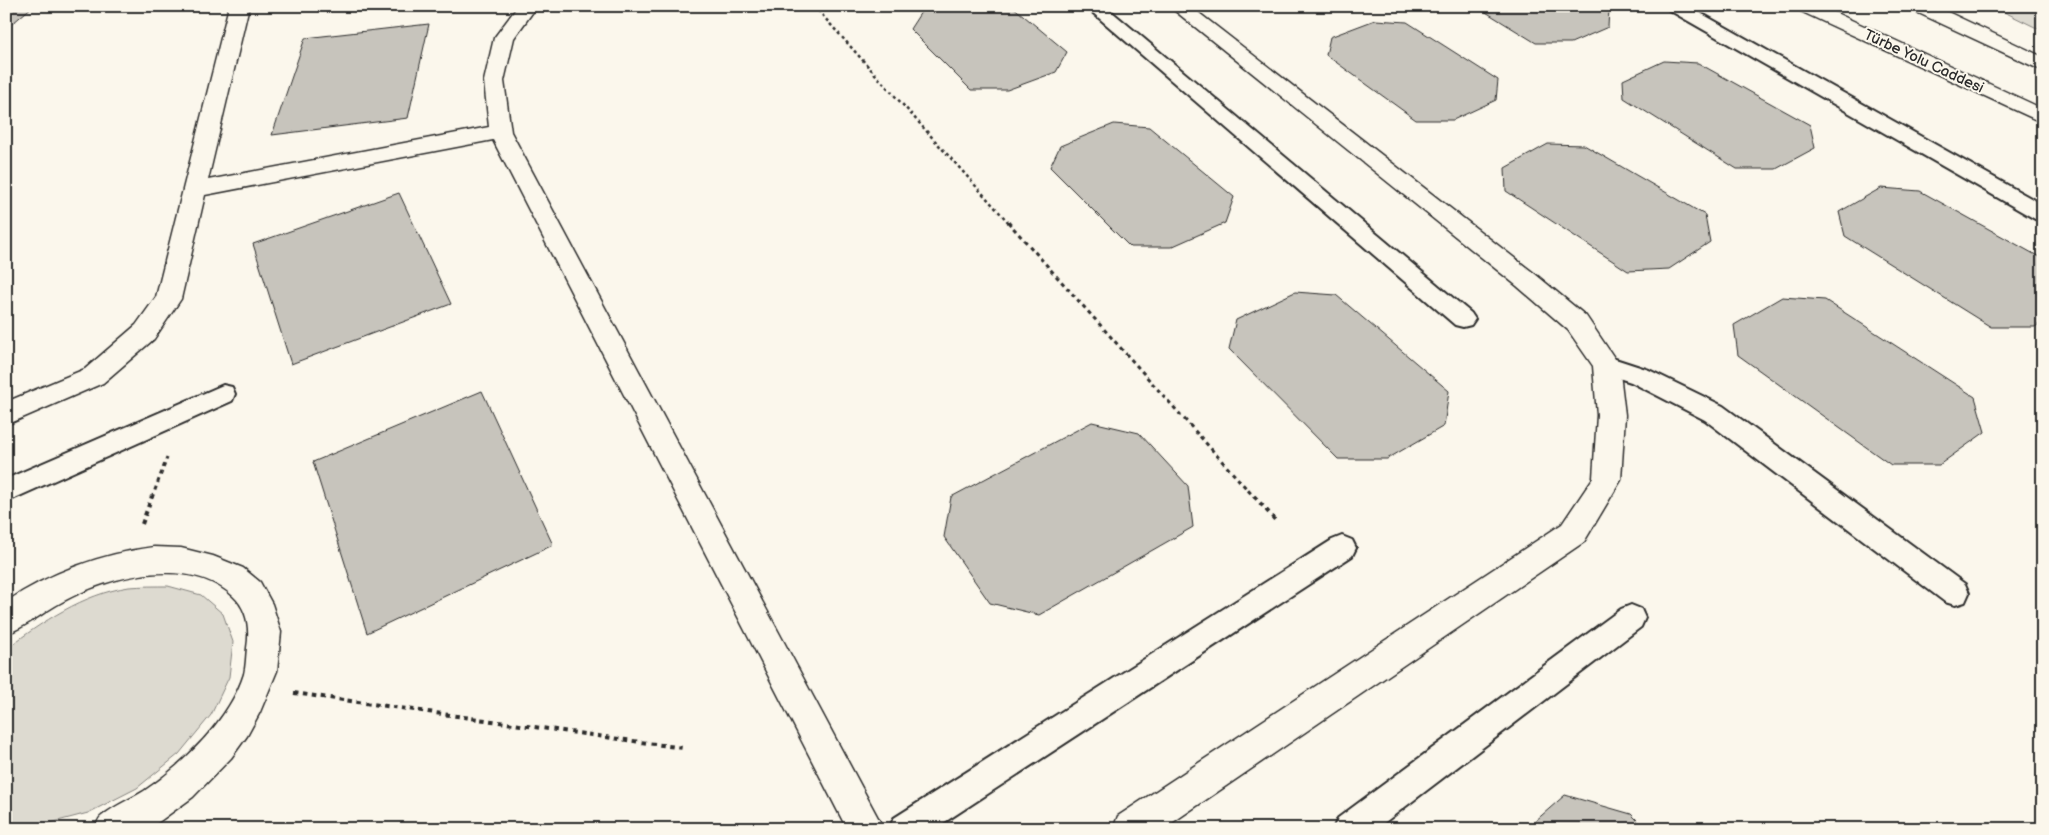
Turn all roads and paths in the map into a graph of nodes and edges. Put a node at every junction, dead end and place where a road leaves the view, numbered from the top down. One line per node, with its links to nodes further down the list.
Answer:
1 (240, 6): 12 (street)
2 (528, 6): 11 (street)
3 (814, 6): 20 (path)
4 (1094, 6): 14 (lane)
5 (1178, 6): 15 (street)
6 (1675, 6): 13 (lane)
7 (1805, 6): 10 (street, Türbe Yolu Caddesi)
8 (1919, 6): 9 (street)
9 (2043, 65)
10 (2043, 117)
11 (500, 132): 12 (street); 29 (street)
12 (194, 190): 17 (street)
13 (2043, 214)
14 (1463, 319)
15 (1606, 365): 23 (lane); 31 (street)
16 (223, 394): 19 (lane)
17 (6, 414)
18 (169, 453): 22 (path)
19 (6, 491)
20 (1276, 520)
21 (1342, 548): 30 (lane)
22 (126, 565): 25 (street); 26 (street)
23 (1955, 592)
24 (1631, 618): 32 (lane)
25 (6, 620)
26 (254, 688): 27 (path); 28 (street)
27 (683, 748)
28 (114, 829)
29 (866, 829)
30 (905, 829)
31 (1131, 829)
32 (1349, 829)

